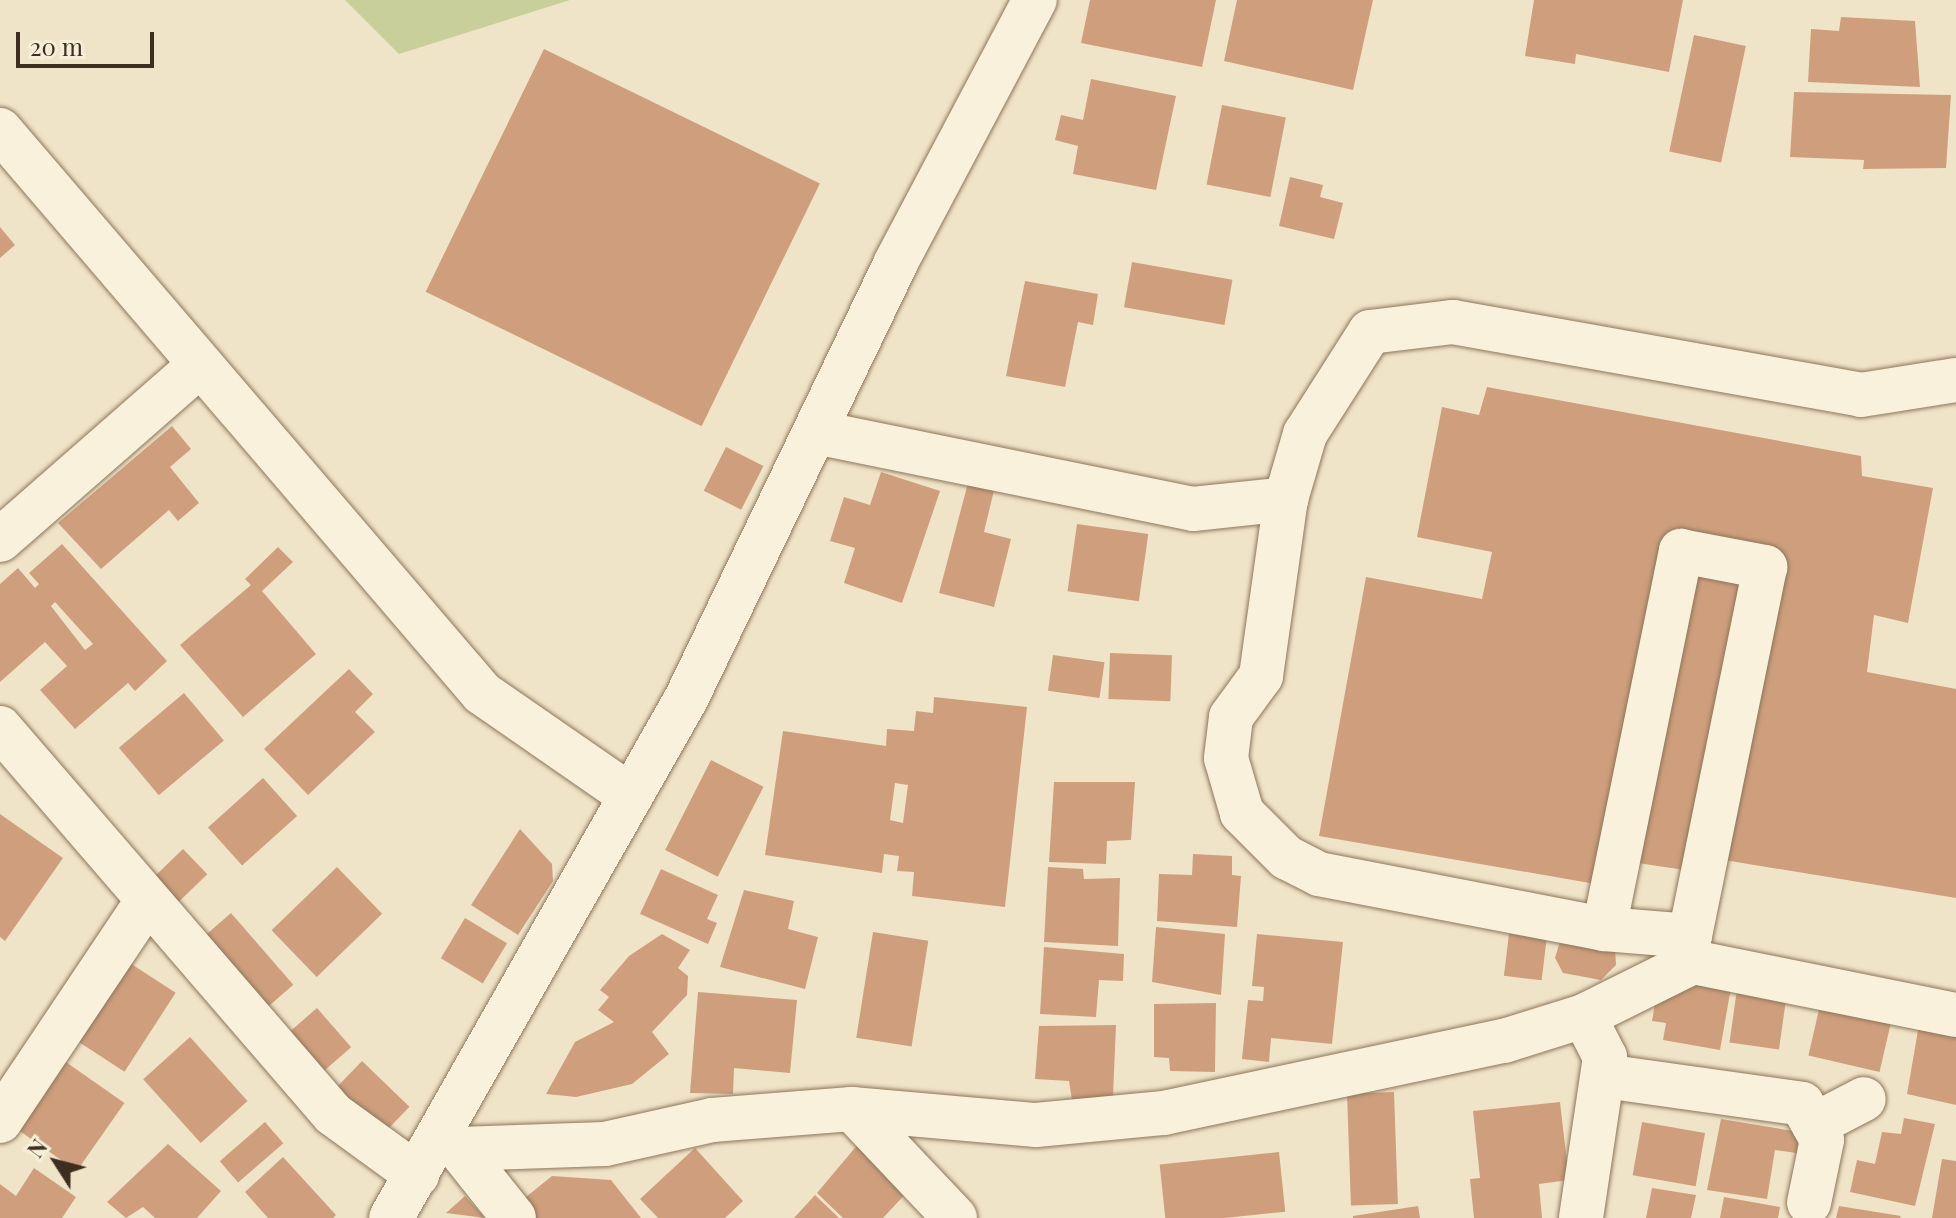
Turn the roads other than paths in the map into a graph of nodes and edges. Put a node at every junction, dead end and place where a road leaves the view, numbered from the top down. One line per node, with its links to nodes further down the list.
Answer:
1 (1035, 0): 5 (street)
2 (0, 130): 3 (street)
3 (199, 366): 7 (street); 9 (street)
4 (1956, 380): 6 (street)
5 (815, 432): 6 (street); 9 (street)
6 (1286, 499): 11 (street)
7 (0, 540)
8 (0, 728): 10 (street)
9 (631, 796): 19 (street)
10 (146, 903): 17 (street); 20 (street)
11 (1604, 929): 11 (street)
12 (1956, 1015): 13 (street)
13 (1584, 1016): 14 (street); 16 (street)
14 (1604, 1076): 18 (street); 25 (street)
15 (1864, 1099): 18 (street)
16 (852, 1109): 19 (street); 24 (street)
17 (0, 1121)
18 (1814, 1125): 21 (street)
19 (450, 1144): 20 (street); 23 (street)
20 (417, 1175): 22 (street)
21 (1809, 1203)
22 (391, 1218)
23 (514, 1218)
24 (955, 1218)
25 (1581, 1218)

